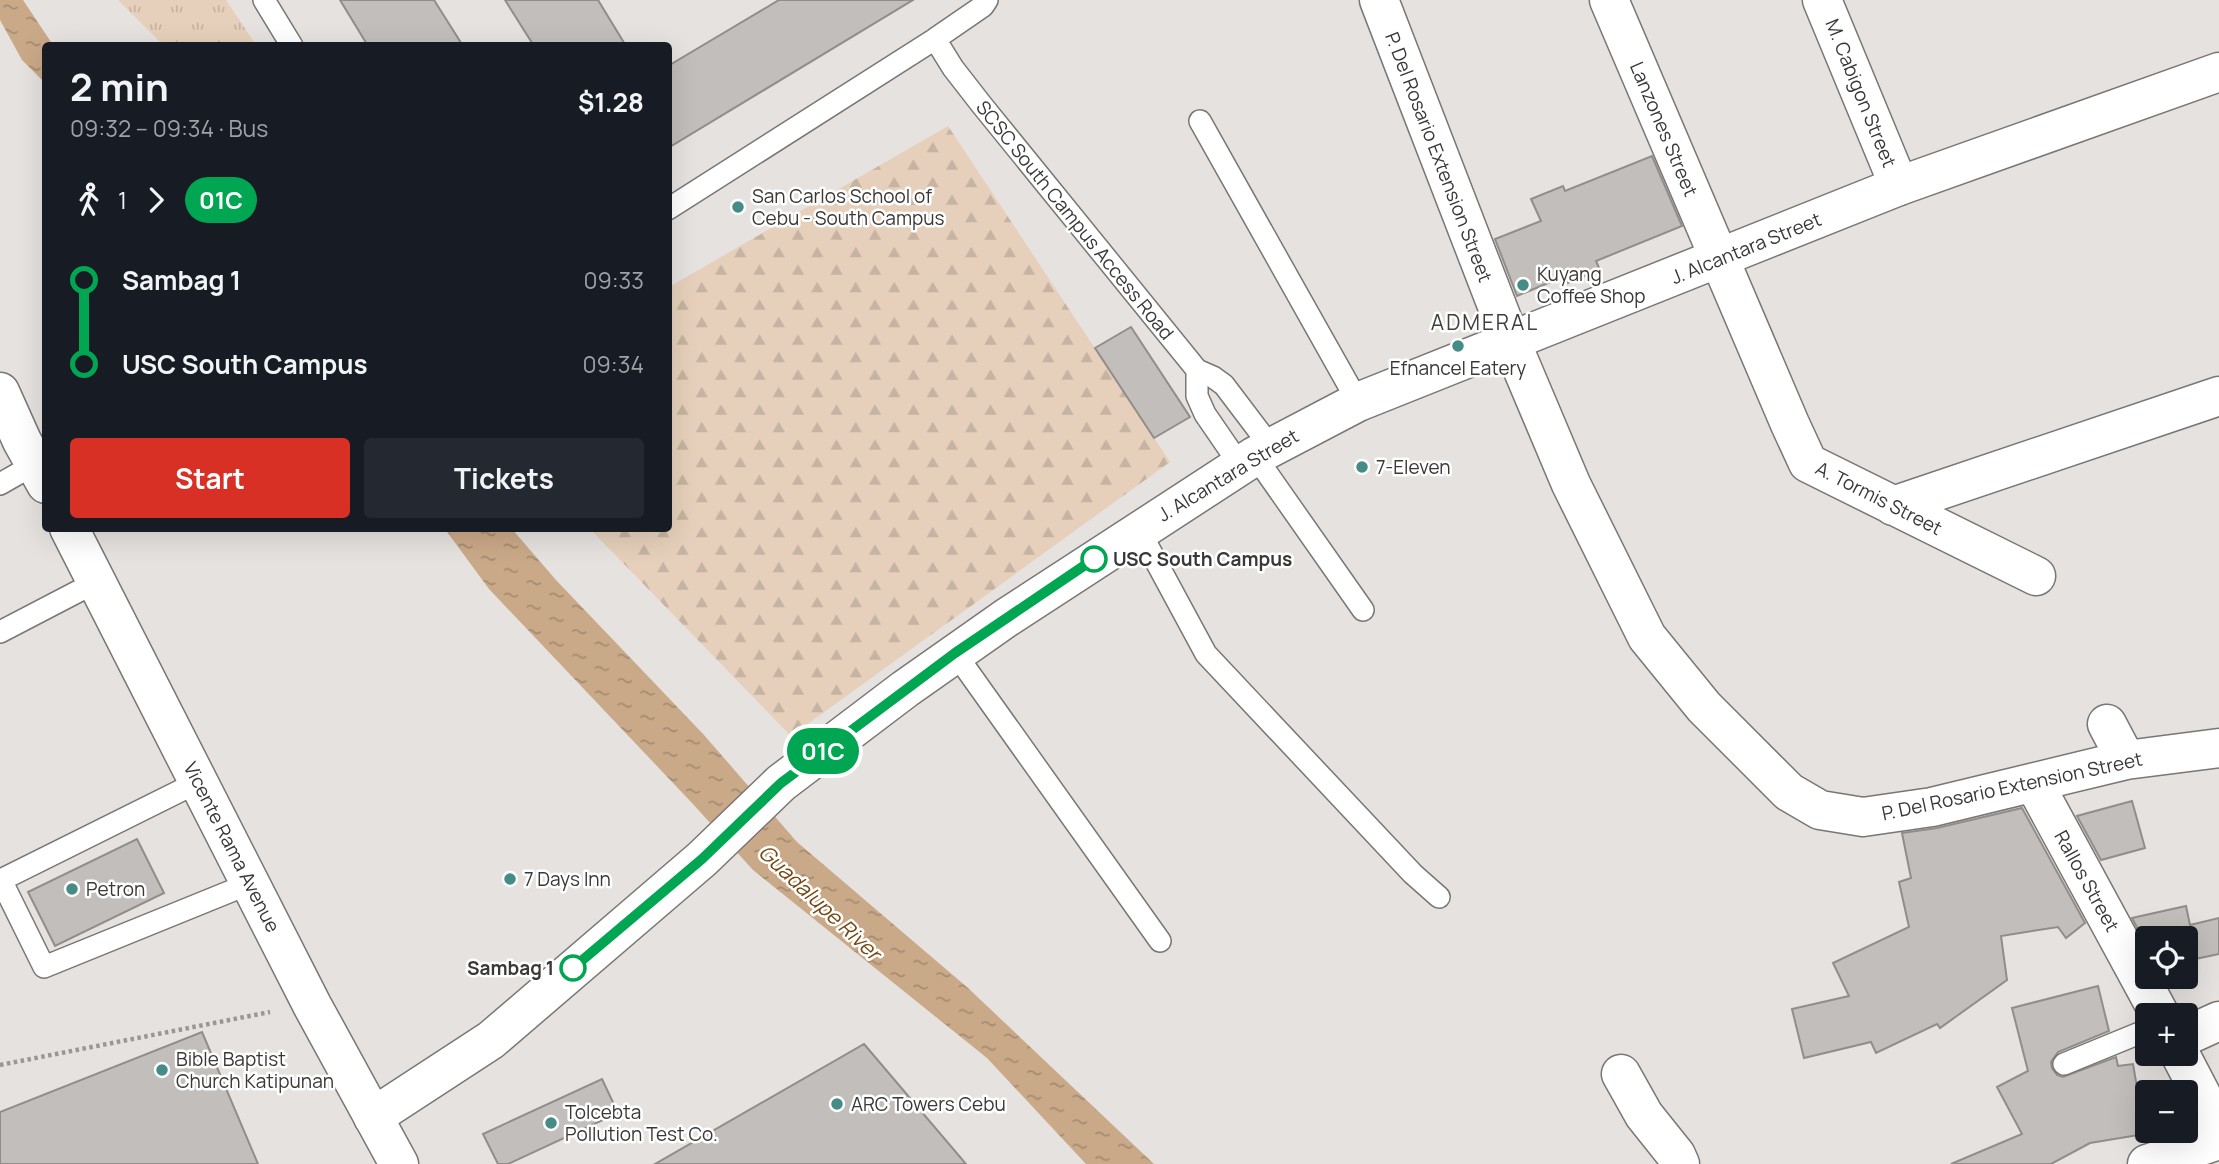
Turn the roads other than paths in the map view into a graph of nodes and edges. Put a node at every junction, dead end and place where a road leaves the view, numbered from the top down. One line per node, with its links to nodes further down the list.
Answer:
1 (264, 0): 7 (lane)
2 (987, 0): 6 (lane)
3 (1379, 0): 13 (street, P. Del Rosario Extension Street)
4 (1609, 0): 12 (street, Lanzones Street)
5 (1822, 0): 10 (street, M. Cabigon Street)
6 (935, 39): 11 (lane); 14 (lane, SCSC South Campus Access Road)
7 (290, 42)
8 (2219, 72): 10 (street, J. Alcantara Street)
9 (1200, 121): 17 (lane)
10 (1899, 186): 12 (street, J. Alcantara Street)
11 (672, 206)
12 (1719, 258): 13 (street, J. Alcantara Street); 21 (street, A. Tormis Street)
13 (1511, 342): 17 (street, J. Alcantara Street); 33 (street, P. Del Rosario Extension Street)
14 (1197, 370): 18 (lane); 18 (lane)
15 (0, 392): 19 (street)
16 (2219, 396): 21 (street)
17 (1358, 402): 18 (street, J. Alcantara Street)
18 (1255, 456): 22 (street, J. Alcantara Street); 26 (lane)
19 (26, 459): 20 (lane)
20 (0, 484)
21 (1894, 506): 24 (street, A. Tormis Street)
22 (1139, 530): 28 (street, J. Alcantara Street); 35 (lane)
23 (71, 532): 25 (street, Vicente Rama Avenue)
24 (2036, 576)
25 (98, 581): 27 (lane); 32 (street, Vicente Rama Avenue)
26 (1363, 610)
27 (0, 632)
28 (955, 653): 36 (lane); 44 (street, J. Alcantara Street)
29 (2107, 724): 31 (street)
30 (2219, 748): 31 (street, P. Del Rosario Extension Street)
31 (2126, 760): 33 (street, P. Del Rosario Extension Street)
32 (198, 782): 34 (street, Vicente Rama Avenue); 34 (lane)
33 (2034, 783): 37 (street, Rallos Street)
34 (251, 883): 44 (street, Vicente Rama Avenue)
35 (1439, 897)
36 (1160, 942)
37 (2153, 1003)
38 (2219, 1021): 39 (street)
39 (2198, 1031)
40 (2135, 1035): 41 (lane)
41 (2064, 1065)
42 (2186, 1066): 45 (street)
43 (1621, 1074): 48 (street)
44 (373, 1117): 47 (street, Vicente Rama Avenue)
45 (2219, 1129)
46 (2219, 1140): 49 (street)
47 (399, 1164)
48 (1680, 1164)
49 (2147, 1164)

